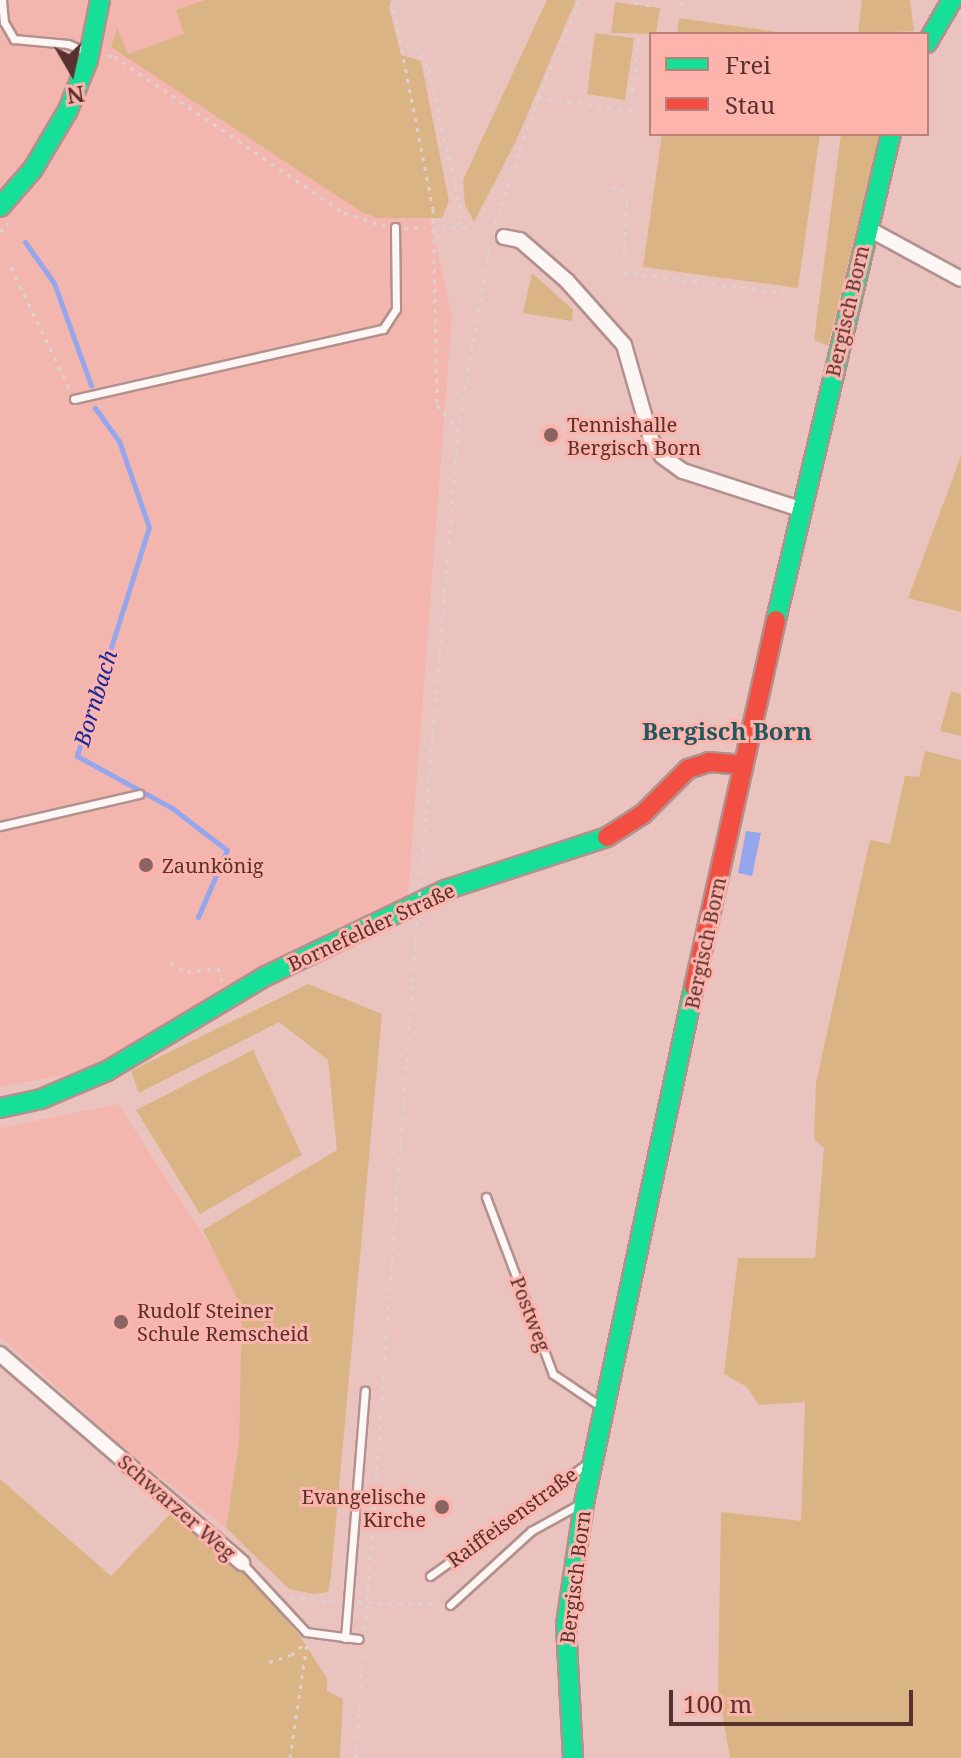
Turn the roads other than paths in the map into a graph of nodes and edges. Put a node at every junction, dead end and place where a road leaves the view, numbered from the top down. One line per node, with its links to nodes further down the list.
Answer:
1 (2, 0): 5 (lane)
2 (100, 0): 5 (main road)
3 (952, 0): 4 (main road)
4 (929, 40)
5 (89, 56): 7 (main road)
6 (890, 136): 9 (main road, Bergisch Born)
7 (0, 207)
8 (395, 227): 12 (lane)
9 (867, 228): 11 (street); 13 (main road, Bergisch Born)
10 (504, 237): 13 (street)
11 (961, 279)
12 (74, 399)
13 (800, 509): 14 (main road, Bergisch Born)
14 (741, 765): 17 (main road, Bornefelder Straße); 21 (main road, Bergisch Born)
15 (139, 794): 16 (lane)
16 (0, 826)
17 (0, 1108)
18 (486, 1197): 21 (lane, Postweg)
19 (0, 1354): 24 (street, Schwarzer Weg)
20 (365, 1391): 27 (lane)
21 (604, 1408): 22 (main road, Bergisch Born)
22 (593, 1459): 23 (main road, Bergisch Born); 25 (lane, Raiffeisenstraße)
23 (584, 1503): 26 (lane, Raiffeisenstraße); 29 (main road, Bergisch Born)
24 (242, 1563): 27 (lane, Schwarzer Weg)
25 (430, 1576)
26 (450, 1605)
27 (345, 1638): 28 (lane)
28 (359, 1639)
29 (573, 1758)

